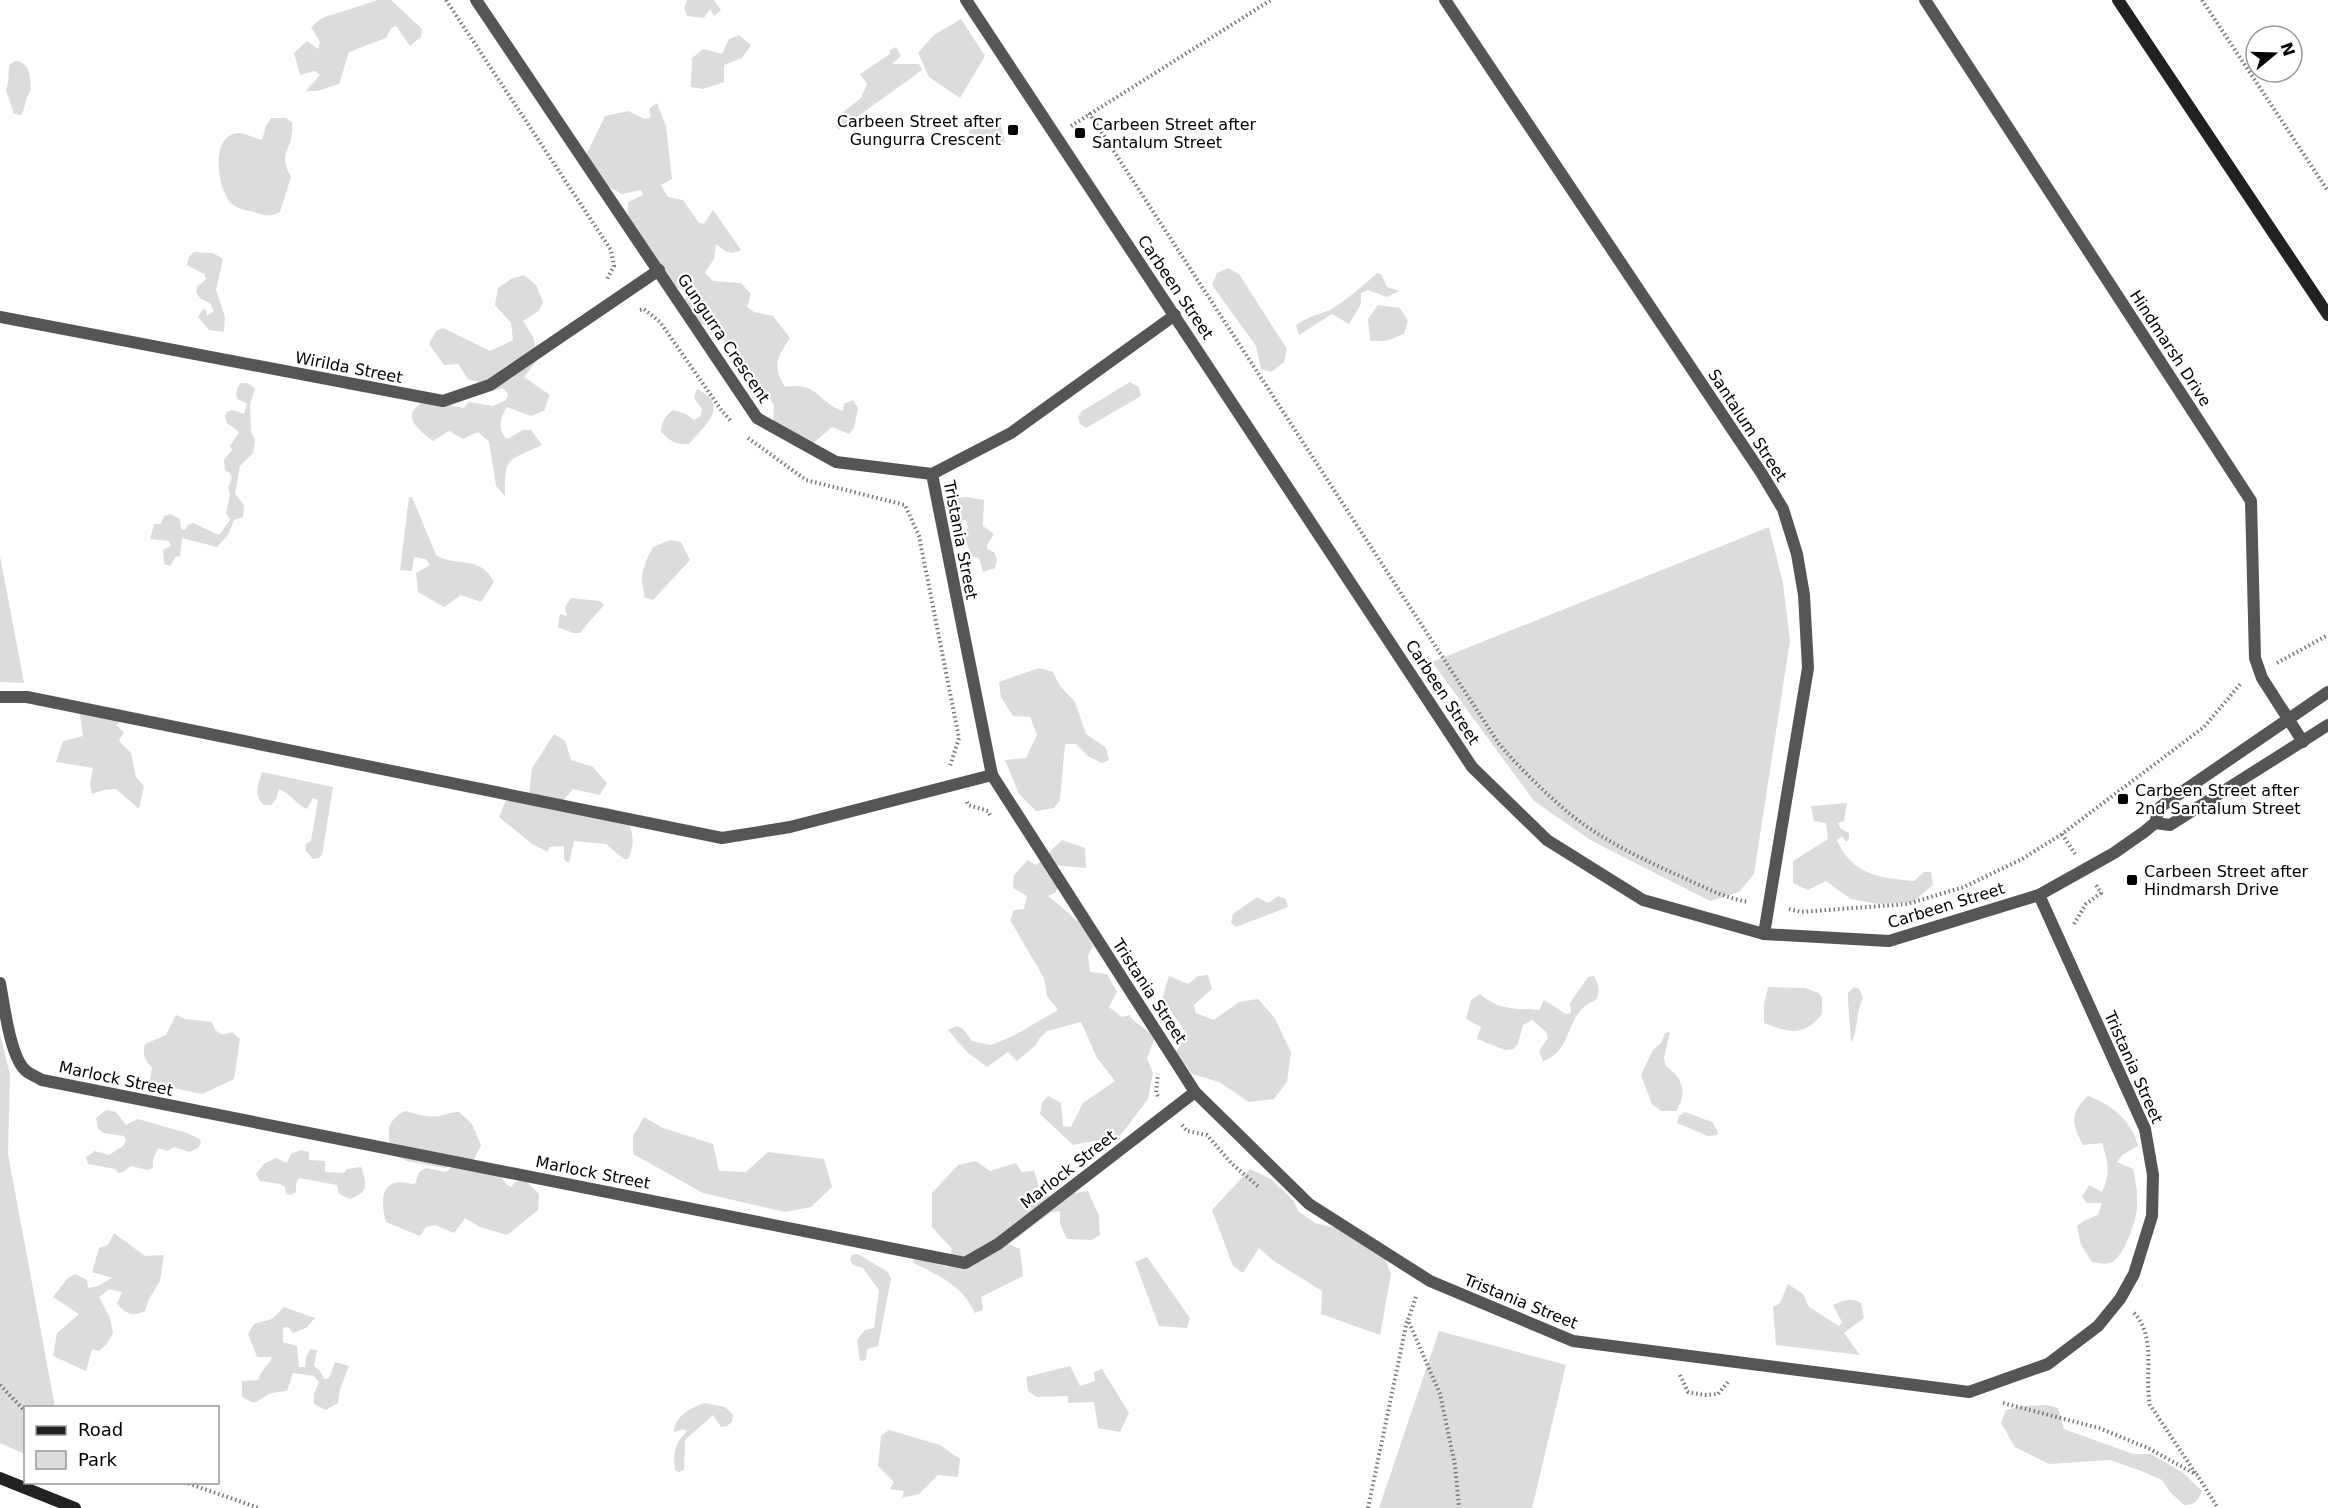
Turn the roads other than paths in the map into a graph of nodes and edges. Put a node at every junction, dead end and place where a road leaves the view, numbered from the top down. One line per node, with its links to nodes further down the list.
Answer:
1 (476, 0): 6 (street, Gungurra Crescent)
2 (966, 0): 7 (street, Carbeen Street)
3 (1445, 0): 19 (street, Santalum Street)
4 (1925, 0): 13 (street, Hindmarsh Drive)
5 (2118, 0): 8 (main road)
6 (659, 270): 9 (street, Wirilda Street); 10 (street, Gungurra Crescent)
7 (1175, 315): 10 (street); 19 (street, Carbeen Street)
8 (2328, 315)
9 (0, 317)
10 (932, 474): 16 (street, Tristania Street)
11 (2328, 692): 13 (street, Carbeen Street)
12 (0, 697): 16 (street)
13 (2288, 719): 15 (street, Hindmarsh Drive); 17 (street, Carbeen Street)
14 (2328, 725): 15 (street, Carbeen Street)
15 (2302, 742): 17 (street, Carbeen Street)
16 (992, 775): 21 (street, Tristania Street)
17 (2155, 823): 18 (street, Carbeen Street)
18 (2039, 895): 19 (street, Carbeen Street); 21 (street, Tristania Street)
19 (1764, 934)
20 (0, 983): 21 (street, Marlock Street)
21 (1195, 1092)
22 (0, 1478): 23 (main road)
23 (75, 1508)

